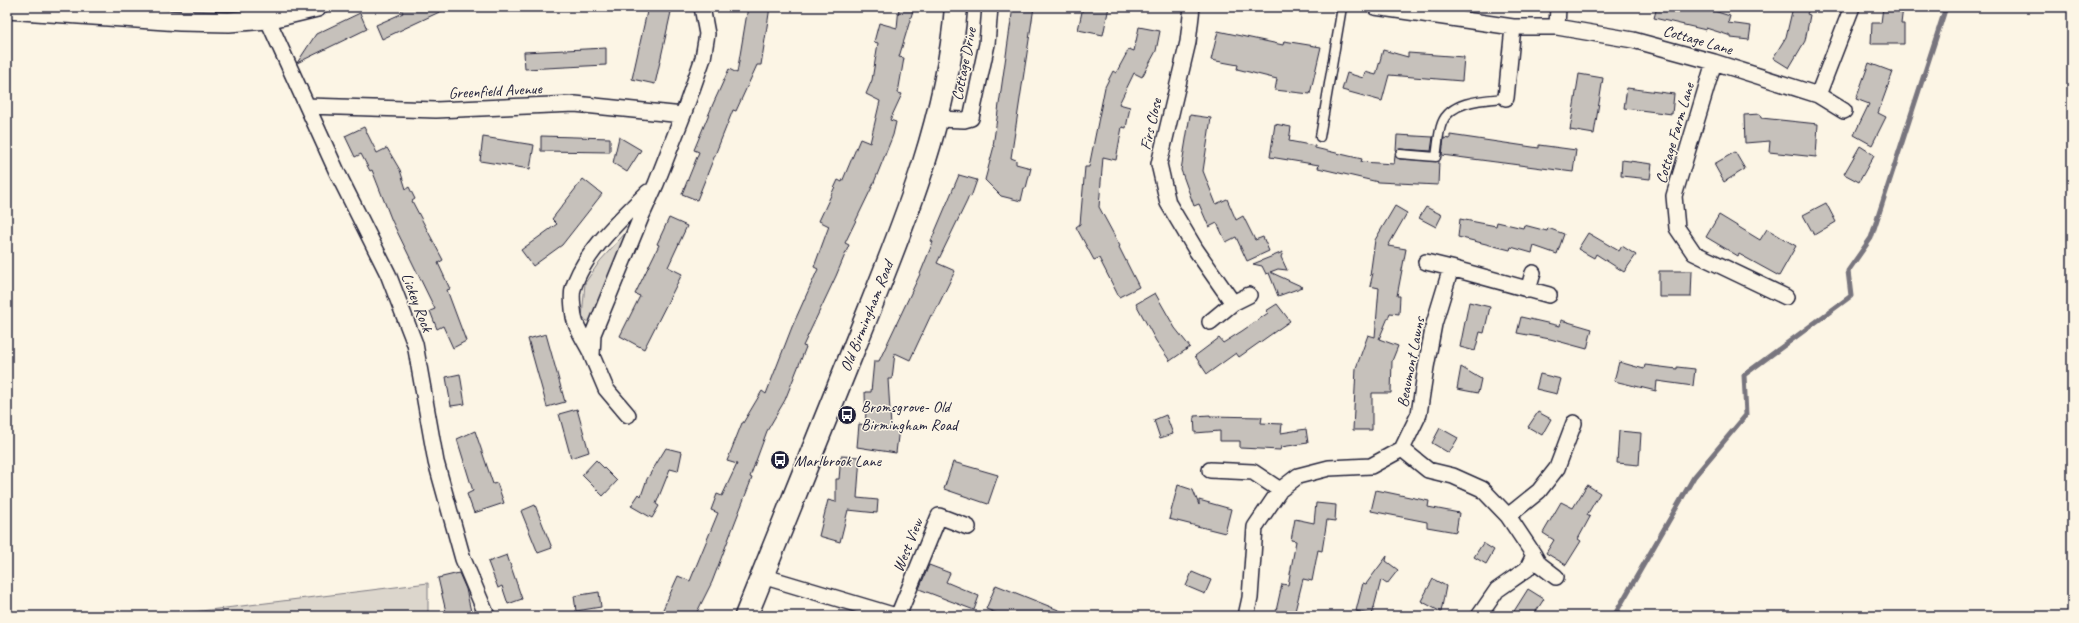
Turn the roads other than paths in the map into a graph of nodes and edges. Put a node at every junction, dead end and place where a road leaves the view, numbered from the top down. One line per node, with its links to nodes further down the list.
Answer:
1 (317, 7): 11 (street)
2 (702, 7): 19 (street)
3 (956, 7): 20 (main road, Old Birmingham Road)
4 (990, 7): 20 (street, Cottage Drive)
5 (1192, 7): 31 (street, Firs Close)
6 (1342, 7): 21 (lane)
7 (1375, 7): 12 (street, Cottage Lane)
8 (1558, 7): 13 (street)
9 (1852, 7): 15 (street)
10 (7, 9): 11 (street)
11 (265, 13): 17 (street, Lickey Rock)
12 (1513, 27): 13 (street, Cottage Lane); 16 (street)
13 (1557, 27): 14 (street, Cottage Lane)
14 (1714, 62): 15 (street, Cottage Lane); 30 (street, Cottage Farm Lane)
15 (1818, 95): 18 (street, Cottage Lane)
16 (1506, 98): 22 (lane)
17 (308, 106): 19 (street, Greenfield Avenue); 44 (street, Lickey Rock)
18 (1844, 112)
19 (683, 114): 23 (street)
20 (938, 119): 42 (main road, Old Birmingham Road)
21 (1320, 136)
22 (1400, 154)
23 (656, 184): 33 (street); 33 (street)
24 (1426, 262): 25 (street)
25 (1451, 268): 27 (street); 36 (street, Beaumont Lawns)
26 (1533, 273): 27 (street)
27 (1528, 290): 29 (street)
28 (1249, 295): 31 (street)
29 (1549, 295)
30 (1786, 297)
31 (1233, 303): 32 (street)
32 (1210, 322)
33 (592, 356): 34 (street)
34 (628, 415)
35 (1574, 423): 39 (street)
36 (1402, 449): 38 (street); 39 (street)
37 (1210, 470): 38 (street)
38 (1280, 490): 47 (street)
39 (1508, 516): 41 (street)
40 (968, 527): 46 (street, West View)
41 (1534, 555): 43 (street); 48 (street)
42 (762, 576): 45 (main road, Old Birmingham Road); 46 (street)
43 (1556, 577)
44 (487, 616)
45 (746, 616)
46 (897, 616)
47 (1246, 616)
48 (1479, 616)

